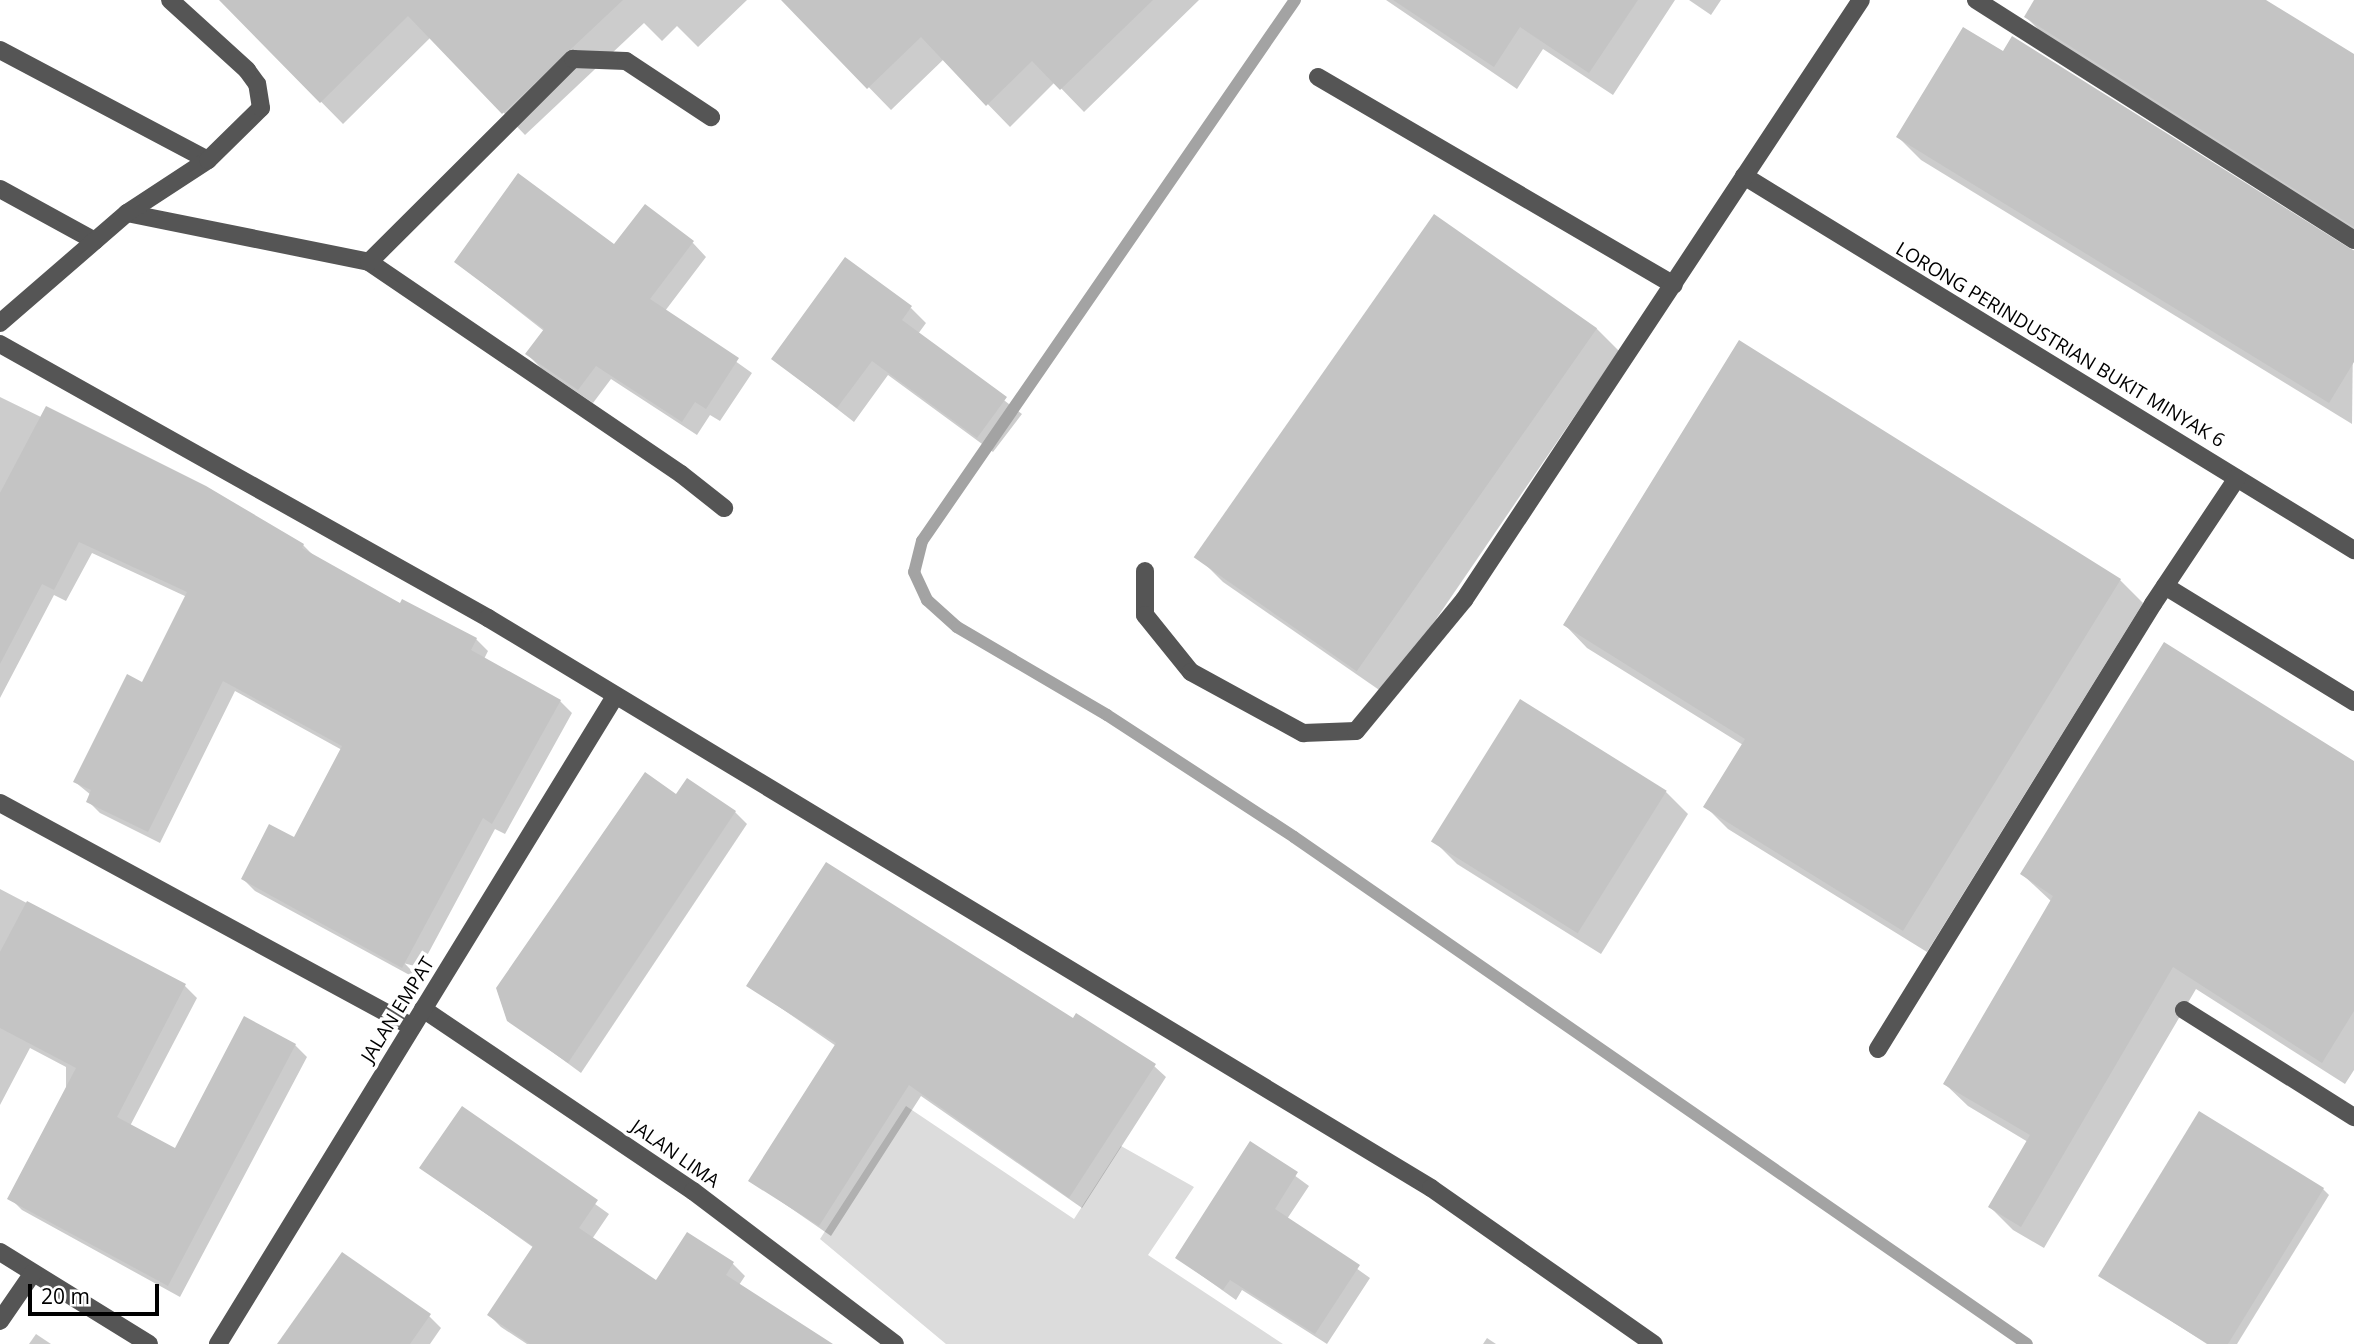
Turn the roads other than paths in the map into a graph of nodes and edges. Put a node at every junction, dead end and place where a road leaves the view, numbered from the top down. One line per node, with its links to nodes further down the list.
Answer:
1 (170, 0): 7 (street)
2 (1861, 0): 8 (street)
3 (1976, 0): 11 (street)
4 (0, 50): 7 (street)
5 (1318, 77): 14 (street)
6 (711, 117): 13 (street)
7 (208, 160): 10 (street)
8 (1744, 176): 14 (street); 17 (street, LORONG PERINDUSTRIAN BUKIT MINYAK 6)
9 (0, 189): 12 (street)
10 (127, 213): 12 (street); 13 (street)
11 (2354, 240)
12 (95, 241): 15 (street)
13 (369, 262): 18 (street)
14 (1674, 285): 20 (street)
15 (0, 323)
16 (0, 344): 22 (street)
17 (2236, 478): 19 (street, LORONG PERINDUSTRIAN BUKIT MINYAK 6); 21 (street)
18 (724, 508)
19 (2354, 550)
20 (1145, 571)
21 (2165, 586): 23 (street); 28 (street)
22 (614, 698): 25 (street, JALAN EMPAT); 36 (street)
23 (2354, 702)
24 (0, 803): 27 (street)
25 (423, 1009): 27 (street, JALAN EMPAT); 35 (street, JALAN LIMA)
26 (2184, 1010): 29 (street)
27 (412, 1027): 34 (street, JALAN EMPAT)
28 (1878, 1049)
29 (2354, 1117)
30 (0, 1252): 31 (street)
31 (33, 1273): 32 (street); 33 (street)
32 (0, 1321)
33 (149, 1344)
34 (218, 1344)
35 (895, 1344)
36 (1654, 1344)

